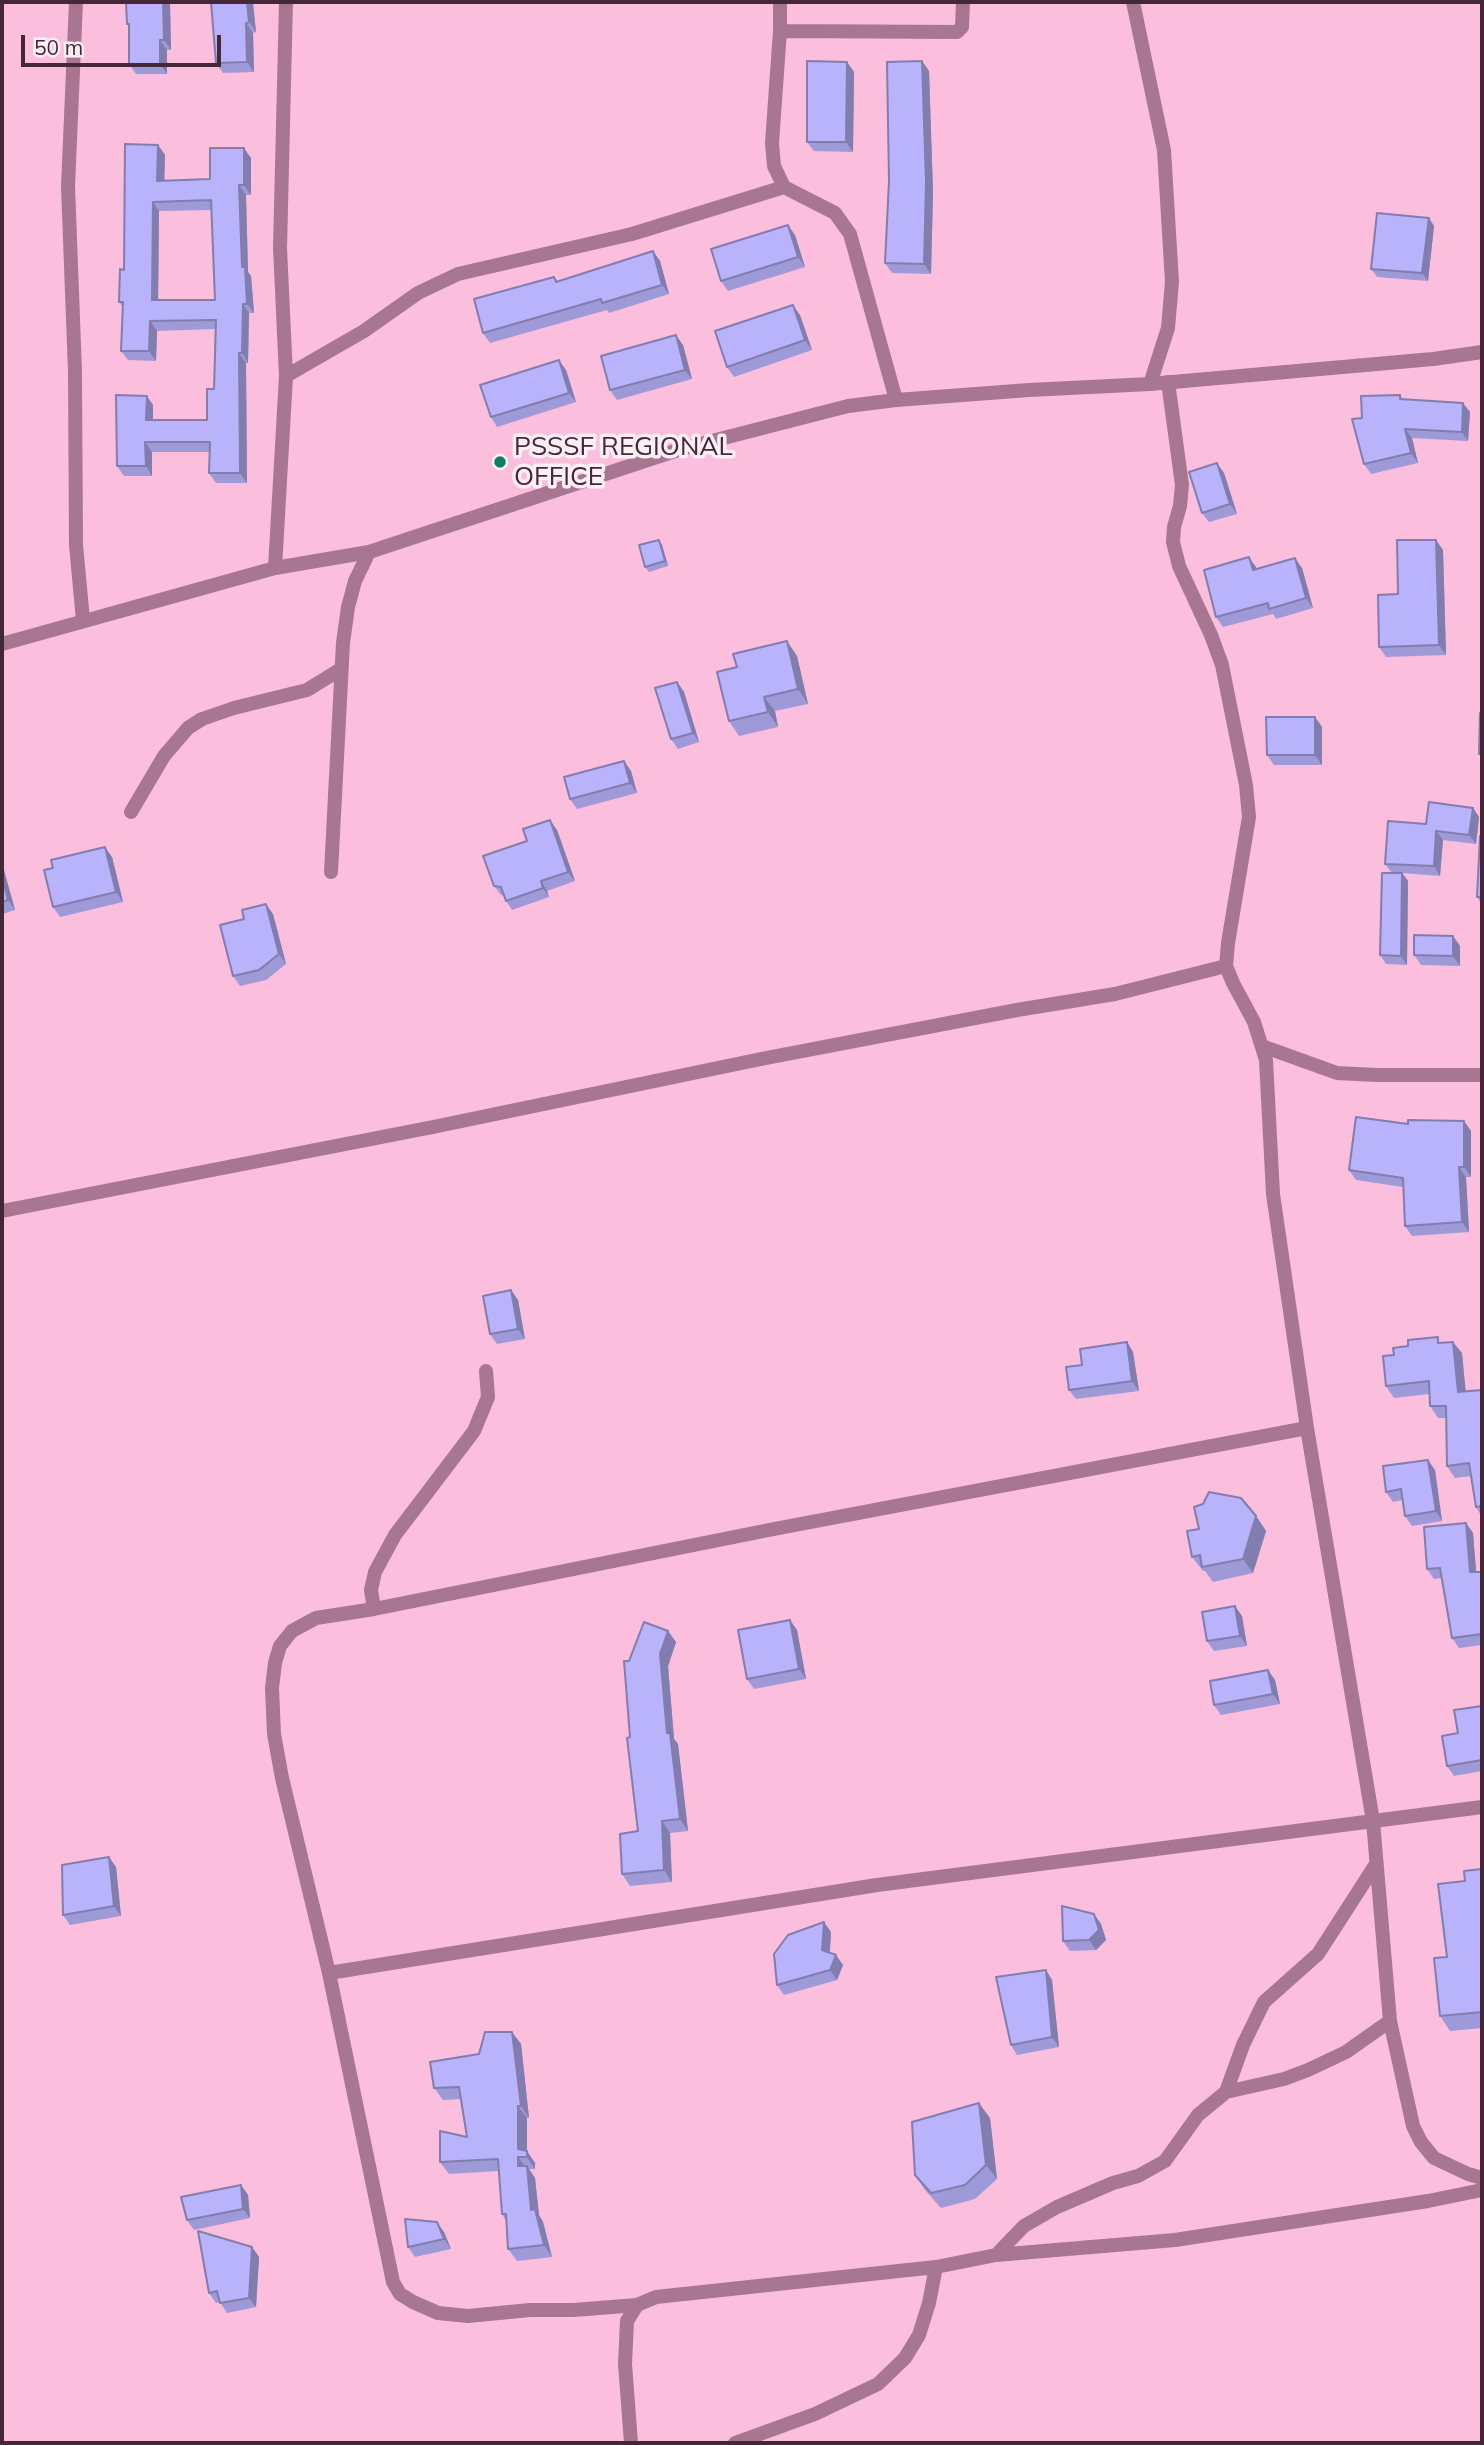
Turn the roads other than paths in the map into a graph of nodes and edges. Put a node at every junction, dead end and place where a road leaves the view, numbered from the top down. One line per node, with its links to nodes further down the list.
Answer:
1 (76, 2): 15 (street)
2 (286, 2): 9 (street)
3 (780, 2): 6 (street)
4 (963, 2): 6 (street)
5 (1133, 2): 11 (street)
6 (780, 31): 7 (street)
7 (784, 187): 9 (street); 12 (street)
8 (1482, 352): 10 (street)
9 (286, 376): 14 (street)
10 (1168, 382): 11 (street); 20 (street)
11 (1150, 384): 12 (street)
12 (896, 400): 13 (street)
13 (369, 552): 14 (street); 17 (street)
14 (275, 568): 15 (street)
15 (83, 620): 16 (street)
16 (2, 645)
17 (341, 669): 18 (street); 19 (street)
18 (131, 812)
19 (331, 872)
20 (1226, 966): 21 (street); 23 (street)
21 (1262, 1046): 22 (street); 25 (street)
22 (1482, 1075)
23 (2, 1211)
24 (486, 1371): 26 (street)
25 (1307, 1428): 26 (street); 28 (street)
26 (374, 1609): 30 (street)
27 (1482, 1807): 28 (street)
28 (1373, 1821): 29 (street); 30 (street)
29 (1376, 1864): 31 (street); 32 (street)
30 (329, 1973): 37 (street)
31 (1390, 2021): 32 (street); 33 (street)
32 (1226, 2092): 35 (street)
33 (1482, 2178)
34 (1482, 2190): 35 (street)
35 (996, 2255): 36 (street)
36 (936, 2267): 37 (street); 39 (street)
37 (638, 2305): 38 (street)
38 (631, 2443)
39 (735, 2443)

